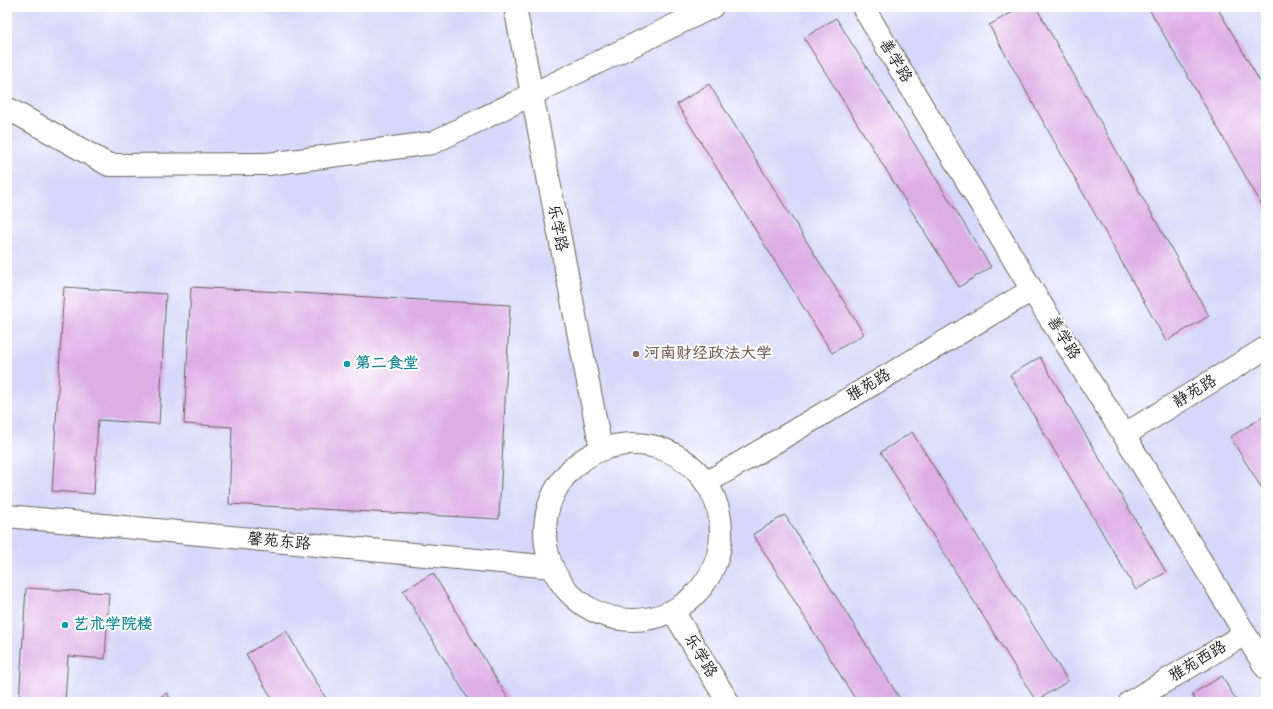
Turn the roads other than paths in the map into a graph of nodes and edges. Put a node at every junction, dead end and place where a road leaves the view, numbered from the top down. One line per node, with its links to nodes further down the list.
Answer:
1 (515, 7): 4 (street, 乐学路)
2 (712, 7): 4 (street)
3 (863, 7): 6 (street, 善学路)
4 (531, 95): 5 (street); 9 (street, 乐学路)
5 (7, 108)
6 (1032, 290): 8 (street, 善学路); 10 (street, 雅苑路)
7 (1266, 348): 8 (street, 静苑路)
8 (1124, 435): 14 (street, 善学路)
9 (601, 449): 10 (street); 12 (street)
10 (706, 483): 13 (street)
11 (7, 516): 12 (street, 馨苑东路)
12 (552, 567): 13 (street)
13 (673, 611): 16 (street, 乐学路)
14 (1245, 634): 15 (street, 善学路); 17 (street, 雅苑西路)
15 (1266, 668)
16 (728, 702)
17 (1130, 702)

